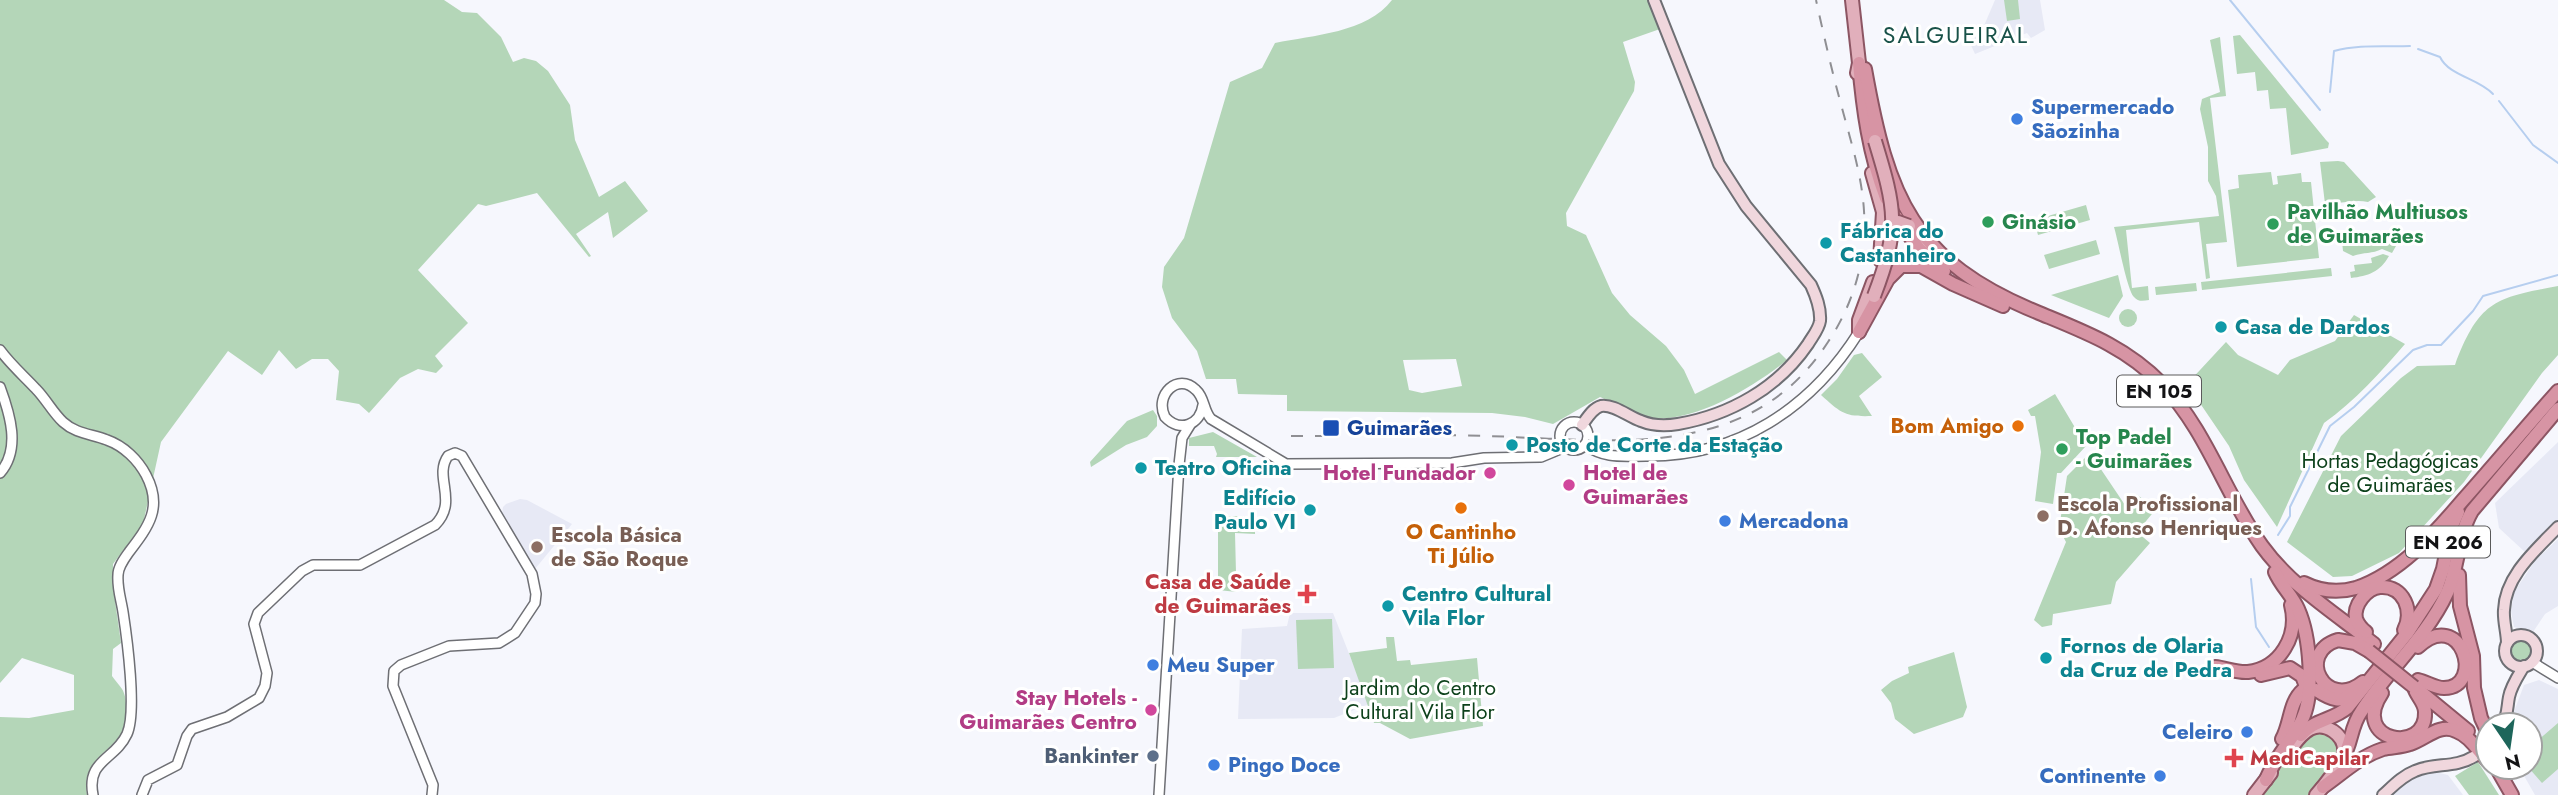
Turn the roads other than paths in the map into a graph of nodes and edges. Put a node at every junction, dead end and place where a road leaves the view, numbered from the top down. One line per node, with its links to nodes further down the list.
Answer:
1 (1654, 0): 15 (main road)
2 (1852, 0): 4 (main road, EN 105)
3 (1858, 0): 4 (main road, EN 105)
4 (1862, 66): 5 (main road); 6 (highway, EN 105); 7 (main road, bridge)
5 (1880, 260): 6 (main road, bridge); 7 (main road)
6 (1970, 285): 7 (highway); 24 (highway, EN 105)
7 (1859, 332): 17 (street)
8 (0, 350): 52 (street)
9 (0, 387): 20 (street)
10 (2558, 391): 21 (highway, EN 206)
11 (1203, 405): 13 (street); 14 (street); 16 (street)
12 (2558, 409): 23 (highway, EN 206)
13 (1165, 417): 14 (street); 19 (street)
14 (1191, 424): 16 (street); 19 (street)
15 (1582, 425): 17 (street); 18 (street)
16 (1225, 429): 18 (street)
17 (1585, 445): 18 (street)
18 (1565, 447)
19 (1180, 452): 55 (street)
20 (0, 473)
21 (2479, 483): 24 (highway); 29 (highway, EN 206)
22 (2558, 527): 25 (main road)
23 (2458, 558): 29 (highway, EN 206); 40 (highway)
24 (2278, 575): 28 (highway, EN 105); 32 (highway); 42 (highway)
25 (2505, 619): 26 (main road); 27 (main road)
26 (2519, 635): 27 (main road); 31 (main road)
27 (2507, 643): 30 (main road)
28 (2371, 648): 29 (highway); 37 (highway, EN 105, bridge); 38 (highway)
29 (2400, 652): 35 (highway, EN 206); 36 (highway, EN 206); 37 (highway)
30 (2507, 658): 31 (main road); 39 (main road)
31 (2528, 664): 34 (street); 39 (main road)
32 (2215, 667)
33 (2233, 675): 42 (highway)
34 (2558, 678)
35 (2370, 679): 38 (highway); 44 (highway, EN 206)
36 (2385, 682): 37 (highway); 49 (highway, EN 206)
37 (2416, 684): 43 (highway, EN 105); 46 (highway, EN 105)
38 (2357, 687): 45 (highway)
39 (2509, 695): 41 (main road)
40 (2479, 711)
41 (2507, 711)
42 (2303, 718): 50 (highway)
43 (2474, 727)
44 (2301, 735): 49 (main road); 50 (main road)
45 (2282, 739)
46 (2474, 743)
47 (2474, 746): 51 (highway)
48 (2474, 758): 57 (main road)
49 (2341, 761): 51 (main road)
50 (2266, 780): 56 (main road)
51 (2319, 791)
52 (93, 795)
53 (142, 795): 54 (street)
54 (432, 795)
55 (1158, 795)
56 (2254, 795)
57 (2383, 795)

